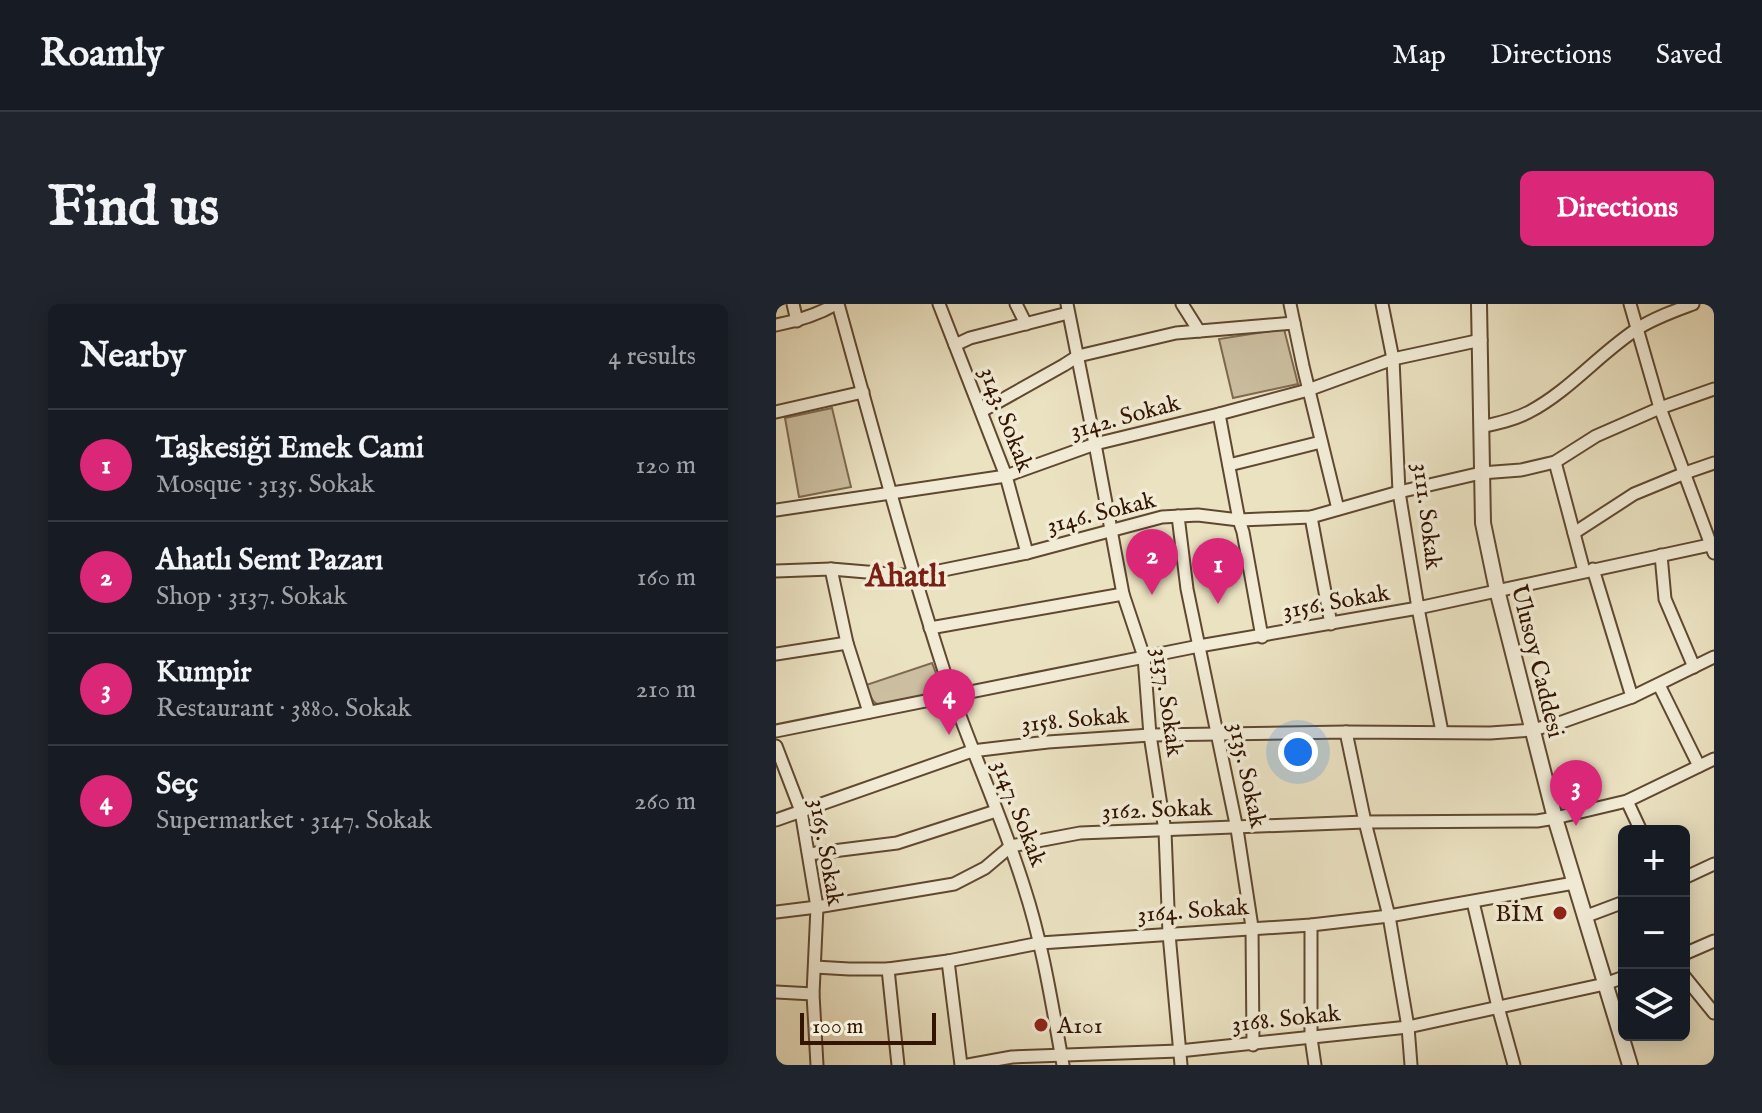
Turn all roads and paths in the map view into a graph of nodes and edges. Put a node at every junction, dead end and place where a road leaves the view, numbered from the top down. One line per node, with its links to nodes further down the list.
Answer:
1 (793, 304): 12 (street)
2 (837, 304): 12 (street); 24 (street, 3147. Sokak)
3 (939, 304): 19 (street, 3143. Sokak)
4 (1016, 304): 14 (street)
5 (1182, 304): 17 (street)
6 (1290, 304): 13 (street)
7 (1382, 304): 21 (street, 3111. Sokak)
8 (1479, 304): 18 (street, Ulusoy Caddesi)
9 (1630, 304): 16 (street)
10 (1693, 304): 16 (street)
11 (1067, 309): 14 (street); 20 (street, 3137. Sokak)
12 (797, 321): 15 (street)
13 (1294, 323): 17 (street); 23 (street)
14 (1026, 324): 19 (street)
15 (776, 325)
16 (1637, 329): 25 (street); 29 (street)
17 (1199, 331): 20 (street)
18 (1481, 340): 21 (street, 3142. Sokak); 29 (street, Ulusoy Caddesi)
19 (955, 345): 26 (street, 3143. Sokak)
20 (1078, 356): 26 (street); 31 (street, 3137. Sokak)
21 (1393, 359): 23 (street, 3142. Sokak); 38 (street, 3111. Sokak)
22 (1714, 389): 25 (street)
23 (1308, 390): 28 (street, 3142. Sokak); 30 (street)
24 (863, 392): 27 (street); 39 (street, 3147. Sokak)
25 (1660, 408): 32 (street); 36 (street)
26 (982, 411): 37 (street, 3143. Sokak)
27 (776, 412)
28 (1219, 414): 31 (street, 3142. Sokak); 34 (street)
29 (1481, 427): 35 (street, Ulusoy Caddesi)
30 (1321, 442): 34 (street); 40 (street)
31 (1095, 444): 37 (street, 3142. Sokak); 45 (street, 3137. Sokak)
32 (1555, 462): 35 (street, 3146. Sokak); 46 (street)
33 (1714, 463): 36 (street)
34 (1229, 465): 44 (street)
35 (1481, 473): 38 (street, 3146. Sokak); 54 (street, Ulusoy Caddesi)
36 (1685, 473): 46 (street); 47 (street)
37 (1006, 476): 39 (street, 3142. Sokak); 48 (street, 3143. Sokak)
38 (1399, 492): 40 (street, 3146. Sokak); 56 (street, 3111. Sokak)
39 (891, 494): 41 (street, 3142. Sokak); 53 (street, 3147. Sokak)
40 (1338, 509): 43 (street, 3146. Sokak)
41 (776, 510)
42 (1178, 516): 44 (street, 3146. Sokak); 45 (street, 3146. Sokak); 61 (street, 3135. Sokak)
43 (1311, 517): 44 (street, 3146. Sokak); 57 (street)
44 (1239, 520): 59 (street)
45 (1110, 532): 48 (street, 3146. Sokak); 55 (street, 3137. Sokak)
46 (1574, 533): 52 (street)
47 (1713, 547): 49 (street, 3156. Sokak)
48 (1027, 553): 53 (street, 3146. Sokak)
49 (1661, 555): 52 (street, 3156. Sokak); 65 (street)
50 (777, 568): 51 (street, 3146. Sokak)
51 (831, 569): 53 (street, 3146. Sokak); 60 (street)
52 (1588, 570): 54 (street, 3156. Sokak); 68 (street)
53 (914, 576): 58 (street, 3147. Sokak)
54 (1497, 590): 56 (street, 3156. Sokak); 70 (street, Ulusoy Caddesi)
55 (1123, 594): 58 (street); 63 (street, 3137. Sokak)
56 (1418, 608): 57 (street, 3156. Sokak); 73 (street, 3111. Sokak)
57 (1331, 624): 59 (street, 3156. Sokak)
58 (930, 628): 67 (street, 3147. Sokak)
59 (1262, 637): 61 (street, 3156. Sokak)
60 (847, 643): 62 (street); 69 (street)
61 (1199, 646): 63 (street, 3156. Sokak); 74 (street, 3135. Sokak)
62 (776, 654)
63 (1144, 657): 67 (street, 3156. Sokak); 75 (street, 3137. Sokak)
64 (1714, 657): 65 (street, 3158. Sokak)
65 (1694, 667): 66 (street, 3158. Sokak)
66 (1659, 685): 68 (street, 3158. Sokak); 79 (street)
67 (952, 695): 69 (street, 3156. Sokak); 77 (street, 3147. Sokak)
68 (1632, 697): 70 (street, 3158. Sokak)
69 (869, 712): 71 (street, 3156. Sokak)
70 (1532, 730): 73 (street, 3158. Sokak); 83 (street, Ulusoy Caddesi)
71 (776, 731)
72 (1346, 732): 73 (street, 3158. Sokak); 74 (street, 3158. Sokak); 85 (street)
73 (1442, 732)
74 (1217, 734): 75 (street, 3158. Sokak); 87 (street, 3135. Sokak)
75 (1150, 735): 77 (street, 3158. Sokak); 88 (street, 3137. Sokak)
76 (776, 746): 81 (street, 3165. Sokak)
77 (972, 751): 81 (street, 3158. Sokak); 82 (street, 3147. Sokak)
78 (1714, 759): 79 (street, 3162. Sokak)
79 (1699, 766): 80 (street, 3162. Sokak)
80 (1627, 801): 83 (street, 3162. Sokak); 86 (street)
81 (801, 811): 84 (street, 3158. Sokak); 90 (street, 3165. Sokak)
82 (996, 811): 89 (street, 3147. Sokak); 90 (street)
83 (1555, 818): 85 (street, 3162. Sokak); 93 (street, Ulusoy Caddesi)
84 (776, 820)
85 (1365, 822): 87 (street, 3162. Sokak); 98 (street)
86 (1638, 825)
87 (1237, 829): 88 (street, 3162. Sokak); 101 (street, 3135. Sokak)
88 (1165, 831): 89 (street, 3162. Sokak); 102 (street, 3137. Sokak)
89 (1011, 846): 96 (street, 3162. Sokak); 104 (street, 3147. Sokak)
90 (809, 854): 96 (street, 3165. Sokak)
91 (1714, 864): 92 (street)
92 (1690, 875)
93 (1574, 883): 94 (street, 3164. Sokak); 99 (street, Ulusoy Caddesi)
94 (1473, 902): 98 (street, 3164. Sokak); 114 (street)
95 (1618, 904): 99 (street)
96 (817, 907): 97 (street, 3162. Sokak); 107 (street, 3165. Sokak)
97 (776, 912)
98 (1389, 916): 100 (street, 3164. Sokak); 116 (street)
99 (1584, 917): 111 (street, Ulusoy Caddesi)
100 (1311, 925): 101 (street, 3164. Sokak); 117 (street)
101 (1252, 927): 102 (street, 3164. Sokak); 118 (street, 3135. Sokak)
102 (1169, 934): 104 (street, 3164. Sokak); 119 (street, 3137. Sokak)
103 (1714, 941): 105 (street)
104 (1040, 943): 106 (street, 3164. Sokak); 120 (street, 3147. Sokak)
105 (1690, 951)
106 (948, 961): 108 (street, 3164. Sokak); 124 (street)
107 (815, 967): 108 (street, 3164. Sokak); 113 (street, 3165. Sokak)
108 (888, 969): 123 (street)
109 (1618, 979): 111 (street, 3168. Sokak)
110 (1690, 983): 115 (street)
111 (1605, 984): 114 (street, 3168. Sokak); 129 (street, Ulusoy Caddesi)
112 (776, 992): 113 (street)
113 (813, 994): 122 (street, 3165. Sokak)
114 (1498, 1007): 116 (street, 3168. Sokak); 128 (street)
115 (1714, 1013)
116 (1408, 1027): 117 (street, 3168. Sokak); 127 (street)
117 (1311, 1038): 118 (street, 3168. Sokak); 126 (street)
118 (1253, 1045): 119 (street, 3168. Sokak)
119 (1179, 1051): 120 (street, 3168. Sokak); 125 (street, 3137. Sokak)
120 (1062, 1060): 121 (street, 3168. Sokak)
121 (973, 1064)
122 (817, 1065)
123 (898, 1065)
124 (961, 1065)
125 (1181, 1065)
126 (1315, 1065)
127 (1411, 1065)
128 (1514, 1065)
129 (1630, 1065)

